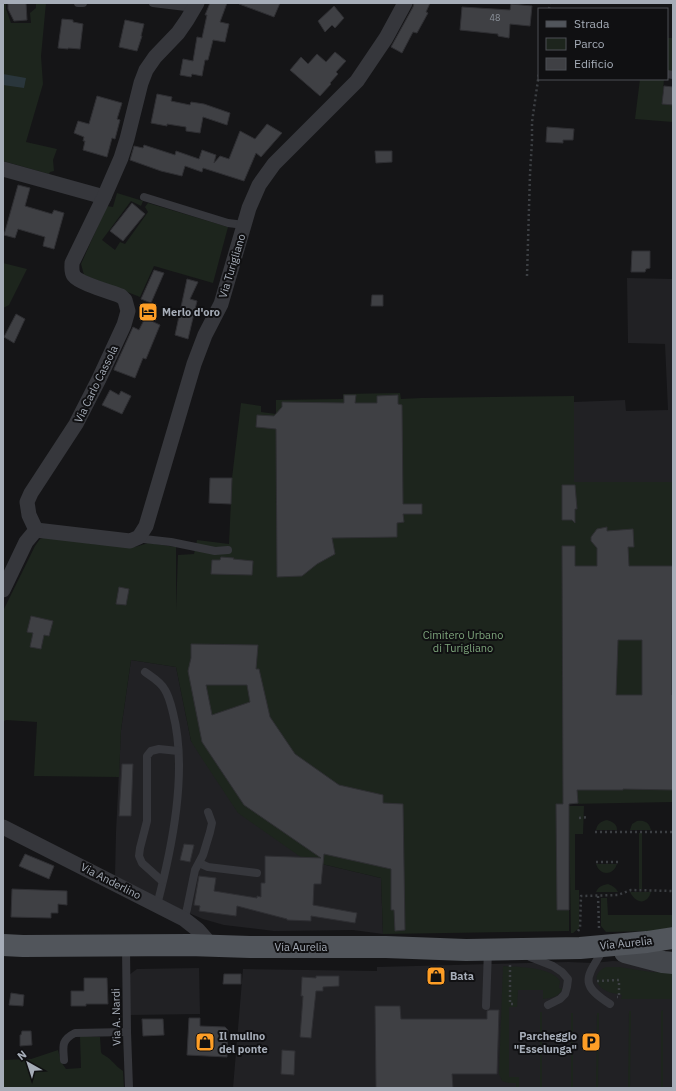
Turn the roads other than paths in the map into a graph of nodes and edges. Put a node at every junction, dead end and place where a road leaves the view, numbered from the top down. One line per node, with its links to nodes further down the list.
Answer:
1 (78, 3): 2 (lane)
2 (83, 3)
3 (152, 3): 5 (lane)
4 (405, 3): 9 (street, Via Turigliano)
5 (196, 6): 7 (street, Via Carlo Cassola)
6 (3, 169): 7 (street)
7 (104, 197): 10 (street, Via Carlo Cassola)
8 (144, 197): 9 (lane)
9 (244, 224): 11 (street, Via Turigliano)
10 (36, 530): 11 (street); 13 (street)
11 (139, 537): 12 (lane)
12 (228, 550)
13 (3, 590)
14 (145, 672): 15 (lane)
15 (178, 751): 20 (lane); 20 (lane)
16 (208, 812): 18 (lane)
17 (3, 827): 21 (street, Via Anderlino)
18 (199, 863): 19 (lane); 22 (lane)
19 (257, 873)
20 (162, 881): 21 (lane)
21 (156, 905): 22 (street, Via Anderlino)
22 (184, 919): 27 (street, Via Anderlino)
23 (673, 938): 24 (main road, Via Aurelia)
24 (578, 940): 29 (main road, Via Aurelia); 31 (main road, Via Aurelia)
25 (10, 946): 26 (main road, Via Aurelia)
26 (126, 946): 27 (main road, Via Aurelia); 36 (lane, Via A. Nardi)
27 (212, 946): 31 (main road, Via Aurelia)
28 (673, 949): 30 (main road, Via Aurelia)
29 (603, 950): 30 (main road, Via Aurelia); 33 (lane)
30 (625, 952): 32 (main road)
31 (501, 954): 34 (lane); 35 (lane)
32 (673, 963)
33 (611, 1000)
34 (548, 1005)
35 (486, 1006)
36 (127, 1032): 37 (lane); 38 (lane, Via A. Nardi)
37 (64, 1060)
38 (129, 1088)

